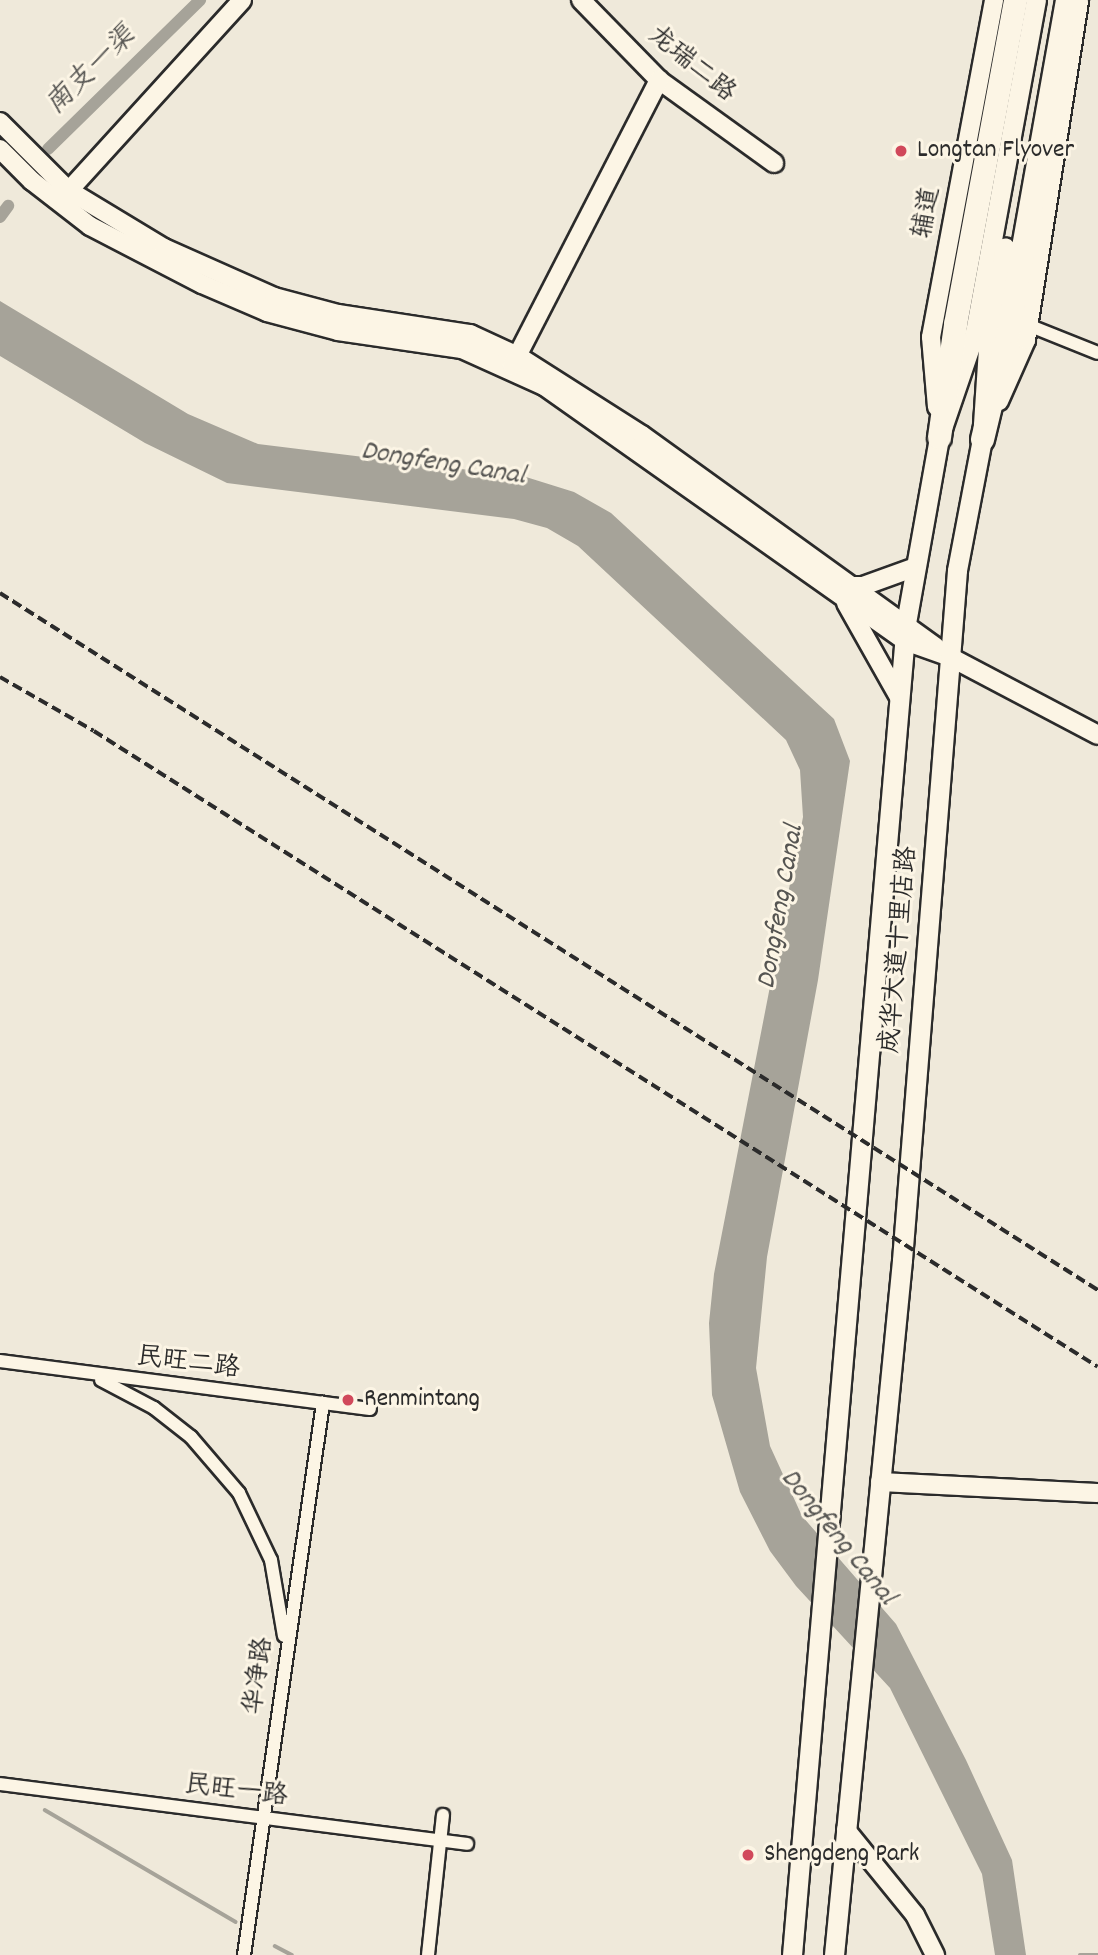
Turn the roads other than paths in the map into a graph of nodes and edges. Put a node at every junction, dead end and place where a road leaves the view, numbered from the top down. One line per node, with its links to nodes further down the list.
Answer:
1 (242, 0): 13 (street)
2 (581, 0): 9 (street, 龙瑞二路)
3 (994, 0): 17 (street, 辅道)
4 (1015, 0): 14 (highway)
5 (1036, 0): 14 (main road)
6 (1049, 0): 14 (main road)
7 (1067, 0): 14 (highway)
8 (1080, 0): 14 (street)
9 (659, 79): 12 (street, 龙瑞二路); 16 (street)
10 (0, 122): 13 (street)
11 (0, 149): 13 (street)
12 (774, 163)
13 (63, 197): 16 (street)
14 (991, 329): 15 (street); 17 (highway); 18 (highway)
15 (1098, 352)
16 (514, 363): 20 (street)
17 (939, 437): 19 (main road, 成华大道十里店路)
18 (982, 439): 22 (main road, 成华大道十里店路)
19 (913, 568): 20 (street); 21 (main road, 成华大道十里店路)
20 (846, 591): 21 (street); 23 (street)
21 (905, 632): 22 (street); 23 (main road, 成华大道十里店路)
22 (950, 657): 24 (street); 29 (main road, 成华大道十里店路)
23 (900, 699): 40 (main road, 成华大道十里店路)
24 (1098, 735)
25 (0, 1361): 26 (street, 民旺二路)
26 (89, 1374): 27 (street, 民旺二路); 31 (street)
27 (323, 1403): 28 (street, 民旺二路); 31 (street, 华净路)
28 (370, 1409)
29 (880, 1482): 30 (street); 35 (main road, 成华大道十里店路)
30 (1098, 1493)
31 (285, 1664): 34 (street, 华净路)
32 (0, 1784): 34 (street, 民旺一路)
33 (443, 1815): 36 (street)
34 (263, 1818): 36 (street, 民旺一路); 38 (street, 华净路)
35 (846, 1830): 41 (main road); 42 (street)
36 (440, 1841): 37 (street, 民旺一路); 39 (street)
37 (467, 1844)
38 (244, 1955)
39 (428, 1955)
40 (792, 1955)
41 (834, 1955)
42 (935, 1955)

